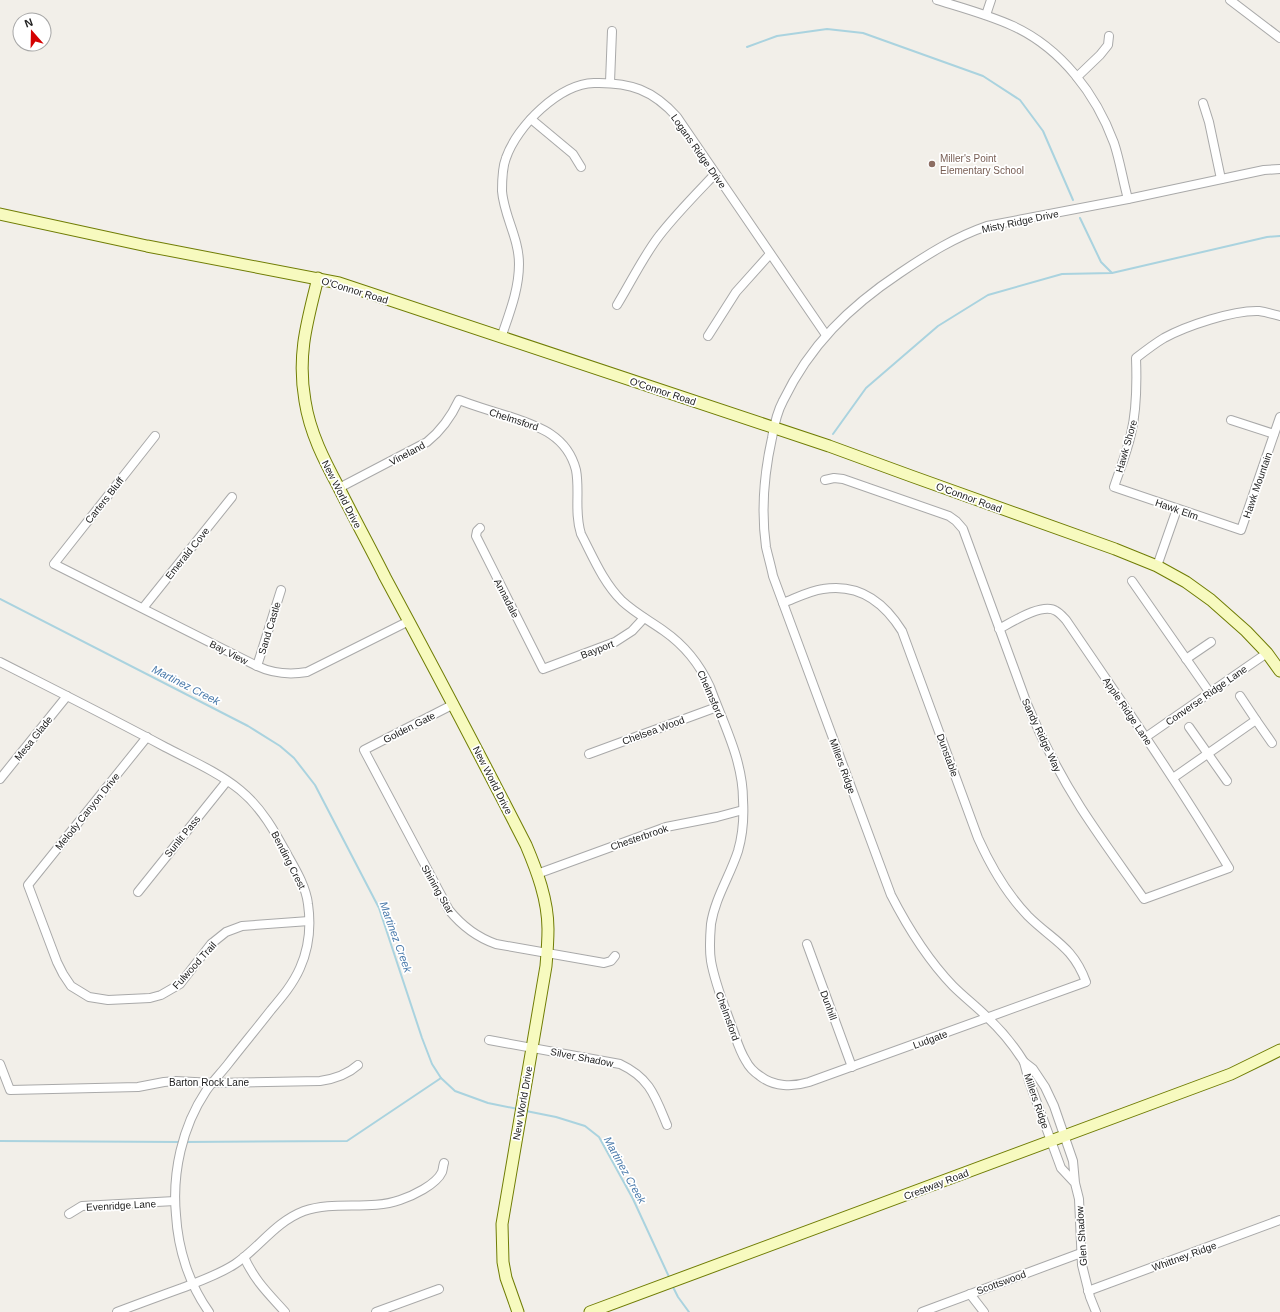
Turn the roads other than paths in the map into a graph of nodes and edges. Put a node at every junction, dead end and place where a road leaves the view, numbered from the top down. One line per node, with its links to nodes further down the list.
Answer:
1 (938, 0): 4 (street)
2 (991, 0): 4 (street)
3 (1230, 0): 7 (street)
4 (986, 15): 8 (street)
5 (612, 31): 9 (street)
6 (1109, 36): 8 (street)
7 (1280, 38)
8 (1077, 77): 16 (street)
9 (610, 82): 11 (street, Logans Ridge Drive); 14 (street, Logans Ridge Drive)
10 (1203, 103): 15 (street)
11 (531, 119): 12 (street); 24 (street, Logans Ridge Drive)
12 (581, 167)
13 (1280, 169): 15 (street, Misty Ridge Drive)
14 (715, 174): 18 (street, Logans Ridge Drive); 20 (street)
15 (1221, 179): 16 (street, Misty Ridge Drive)
16 (1128, 199): 22 (street, Misty Ridge Drive)
17 (0, 214): 19 (main road, O'Connor Road)
18 (770, 254): 22 (street, Logans Ridge Drive); 23 (street)
19 (318, 278): 24 (main road, O'Connor Road); 33 (main road, New World Drive)
20 (617, 305)
21 (1280, 316): 32 (street, Hawk Shore)
22 (826, 335): 28 (street, Misty Ridge Drive)
23 (708, 336)
24 (501, 338): 28 (main road, O'Connor Road)
25 (459, 400): 33 (street, Vineland); 44 (street, Chelmsford)
26 (1280, 417): 29 (street, Hawk Mountain)
27 (1231, 420): 29 (street)
28 (774, 428): 39 (main road, O'Connor Road); 42 (street, Millers Ridge)
29 (1274, 434): 37 (street, Hawk Mountain)
30 (155, 436): 38 (street, Carters Bluff)
31 (826, 480): 46 (street, Sandy Ridge Way)
32 (1114, 487): 35 (street, Hawk Elm)
33 (339, 488): 45 (main road, New World Drive)
34 (232, 497): 43 (street, Emerald Cove)
35 (1177, 508): 37 (street, Hawk Elm); 39 (street)
36 (480, 528): 52 (street, Annadale)
37 (1241, 530)
38 (54, 564): 43 (street, Bay View)
39 (1157, 566): 48 (main road, O'Connor Road)
40 (1132, 581): 49 (street)
41 (281, 590): 51 (street, Sand Castle)
42 (783, 603): 80 (street, Dunstable); 81 (street, Millers Ridge)
43 (143, 608): 51 (street, Bay View)
44 (644, 618): 52 (street, Bayport); 58 (street, Chelmsford)
45 (409, 621): 51 (street, Bay View); 57 (main road, New World Drive)
46 (999, 629): 62 (street, Apple Ridge Lane); 72 (street, Sandy Ridge Way)
47 (1211, 642): 49 (street)
48 (1267, 653): 53 (main road, O'Connor Road); 54 (street, Converse Ridge Lane)
49 (1186, 659): 54 (street)
50 (0, 662): 55 (street, Bending Crest)
51 (257, 666)
52 (543, 669)
53 (1280, 671)
54 (1210, 693): 62 (street, Converse Ridge Lane)
55 (67, 696): 61 (street, Bending Crest); 68 (street, Mesa Glade)
56 (1240, 696): 59 (street)
57 (454, 704): 64 (street, Golden Gate); 73 (main road, New World Drive)
58 (717, 707): 65 (street, Chelsea Wood); 71 (street, Chelmsford)
59 (1256, 720): 63 (street); 66 (street)
60 (1189, 727): 66 (street)
61 (147, 737): 69 (street, Bending Crest); 74 (street, Melody Canyon Drive)
62 (1146, 737): 67 (street, Apple Ridge Lane)
63 (1272, 743)
64 (364, 750): 78 (street, Shining Star)
65 (589, 754)
66 (1208, 754): 67 (street); 70 (street)
67 (1173, 778): 72 (street, Apple Ridge Lane)
68 (0, 779)
69 (227, 781): 75 (street, Sunlit Pass); 76 (street, Bending Crest)
70 (1227, 781)
71 (743, 810): 73 (street, Chesterbrook); 90 (street, Chelmsford)
72 (1229, 868)
73 (537, 874): 78 (main road, New World Drive)
74 (28, 885): 76 (street, Fulwood Trail)
75 (138, 892)
76 (309, 921): 89 (street, Bending Crest)
77 (807, 944): 88 (street, Dunhill)
78 (547, 953): 79 (street, Shining Star); 83 (main road, New World Drive)
79 (615, 956)
80 (1086, 982): 81 (street, Ludgate)
81 (988, 1018): 85 (street, Millers Ridge); 88 (street, Ludgate)
82 (490, 1040): 83 (street, Silver Shadow)
83 (532, 1048): 93 (street, Silver Shadow); 111 (main road, New World Drive)
84 (1280, 1050): 94 (main road, Crestway Road)
85 (1024, 1062): 91 (street, Millers Ridge); 92 (street, Millers Ridge)
86 (0, 1064): 89 (street, Barton Rock Lane)
87 (358, 1065): 89 (street, Barton Rock Lane)
88 (852, 1067): 90 (street, Ludgate)
89 (213, 1083): 98 (street, Bending Crest)
90 (772, 1083)
91 (1052, 1102): 92 (street); 94 (street, Millers Ridge)
92 (1039, 1107): 95 (street, Millers Ridge)
93 (667, 1125)
94 (1065, 1136): 95 (main road, Crestway Road); 97 (street, Glen Shadow)
95 (1051, 1140): 97 (street); 112 (main road, Crestway Road)
96 (444, 1163): 102 (street)
97 (1075, 1183): 101 (street, Glen Shadow)
98 (175, 1201): 99 (street, Evenridge Lane); 103 (street, Bending Crest)
99 (69, 1214)
100 (1280, 1220): 105 (street, Whittney Ridge)
101 (1081, 1253): 105 (street, Glen Shadow); 106 (street, Scottswood)
102 (244, 1257): 103 (street); 109 (street)
103 (194, 1284): 107 (street); 108 (street, Bending Crest)
104 (439, 1288): 110 (street)
105 (1088, 1291): 115 (street, Glen Shadow)
106 (970, 1294): 113 (street, Scottswood); 114 (street)
107 (117, 1312)
108 (209, 1312)
109 (285, 1312)
110 (376, 1312)
111 (518, 1312)
112 (590, 1312)
113 (922, 1312)
114 (984, 1312)
115 (1096, 1312)

